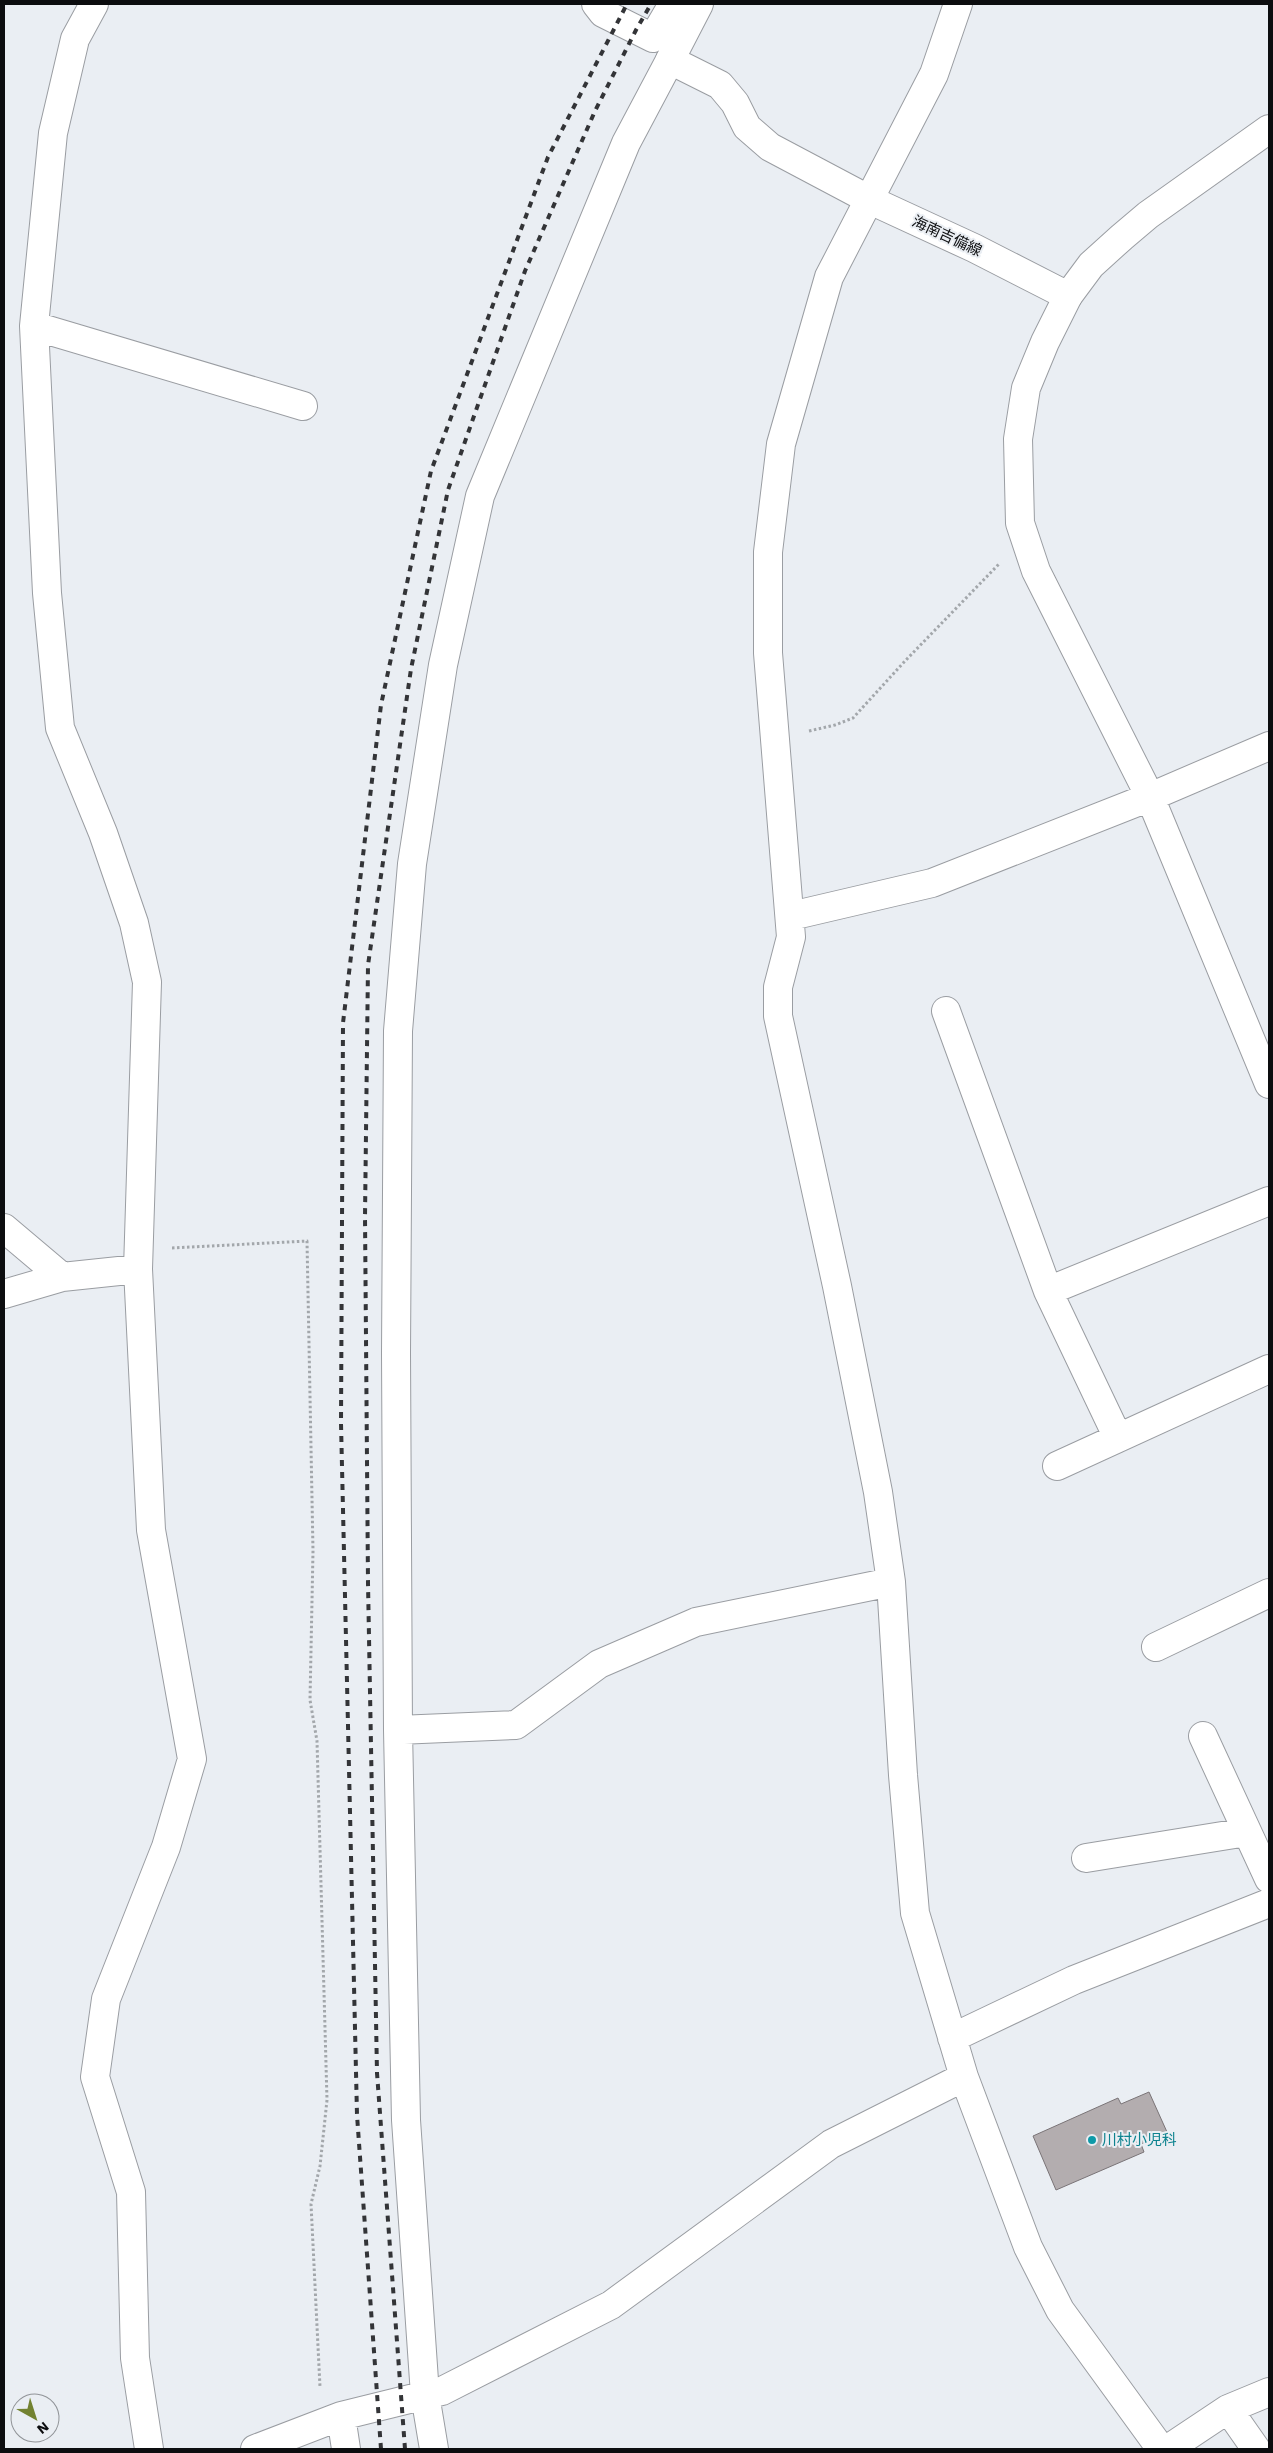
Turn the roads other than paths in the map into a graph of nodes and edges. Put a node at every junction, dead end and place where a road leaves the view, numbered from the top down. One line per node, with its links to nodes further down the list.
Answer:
1 (94, 4): 10 (street)
2 (596, 4): 3 (street)
3 (674, 4)
4 (699, 4): 6 (street)
5 (958, 4): 8 (street)
6 (670, 60): 8 (street, 海南吉備線); 29 (street)
7 (1269, 129): 9 (street)
8 (870, 200): 9 (street, 海南吉備線); 14 (street)
9 (1068, 296): 13 (street)
10 (34, 326): 11 (street); 19 (street)
11 (303, 406)
12 (1269, 746): 13 (street)
13 (1150, 797): 14 (street); 16 (street)
14 (791, 916): 26 (street)
15 (946, 1010): 21 (street)
16 (1269, 1084)
17 (1269, 1201): 21 (street)
18 (4, 1228): 20 (street)
19 (138, 1260): 20 (street); 41 (street)
20 (62, 1277): 22 (street)
21 (1048, 1291): 24 (street)
22 (4, 1294)
23 (1269, 1369): 24 (street)
24 (1118, 1438): 25 (street)
25 (1057, 1466)
26 (891, 1582): 29 (street); 35 (street)
27 (1269, 1594): 28 (street)
28 (1156, 1647)
29 (398, 1730): 38 (street)
30 (1203, 1736): 31 (street)
31 (1247, 1832): 32 (street); 33 (street)
32 (1086, 1858)
33 (1269, 1879)
34 (1269, 1903): 35 (street)
35 (952, 2038): 36 (street)
36 (964, 2077): 38 (street); 45 (street)
37 (1269, 2392): 39 (street)
38 (425, 2394): 40 (street); 44 (street)
39 (1228, 2409): 46 (street); 47 (street)
40 (331, 2419): 42 (street); 43 (street)
41 (149, 2449)
42 (254, 2449)
43 (346, 2449)
44 (434, 2449)
45 (1161, 2449)
46 (1168, 2449)
47 (1256, 2449)

